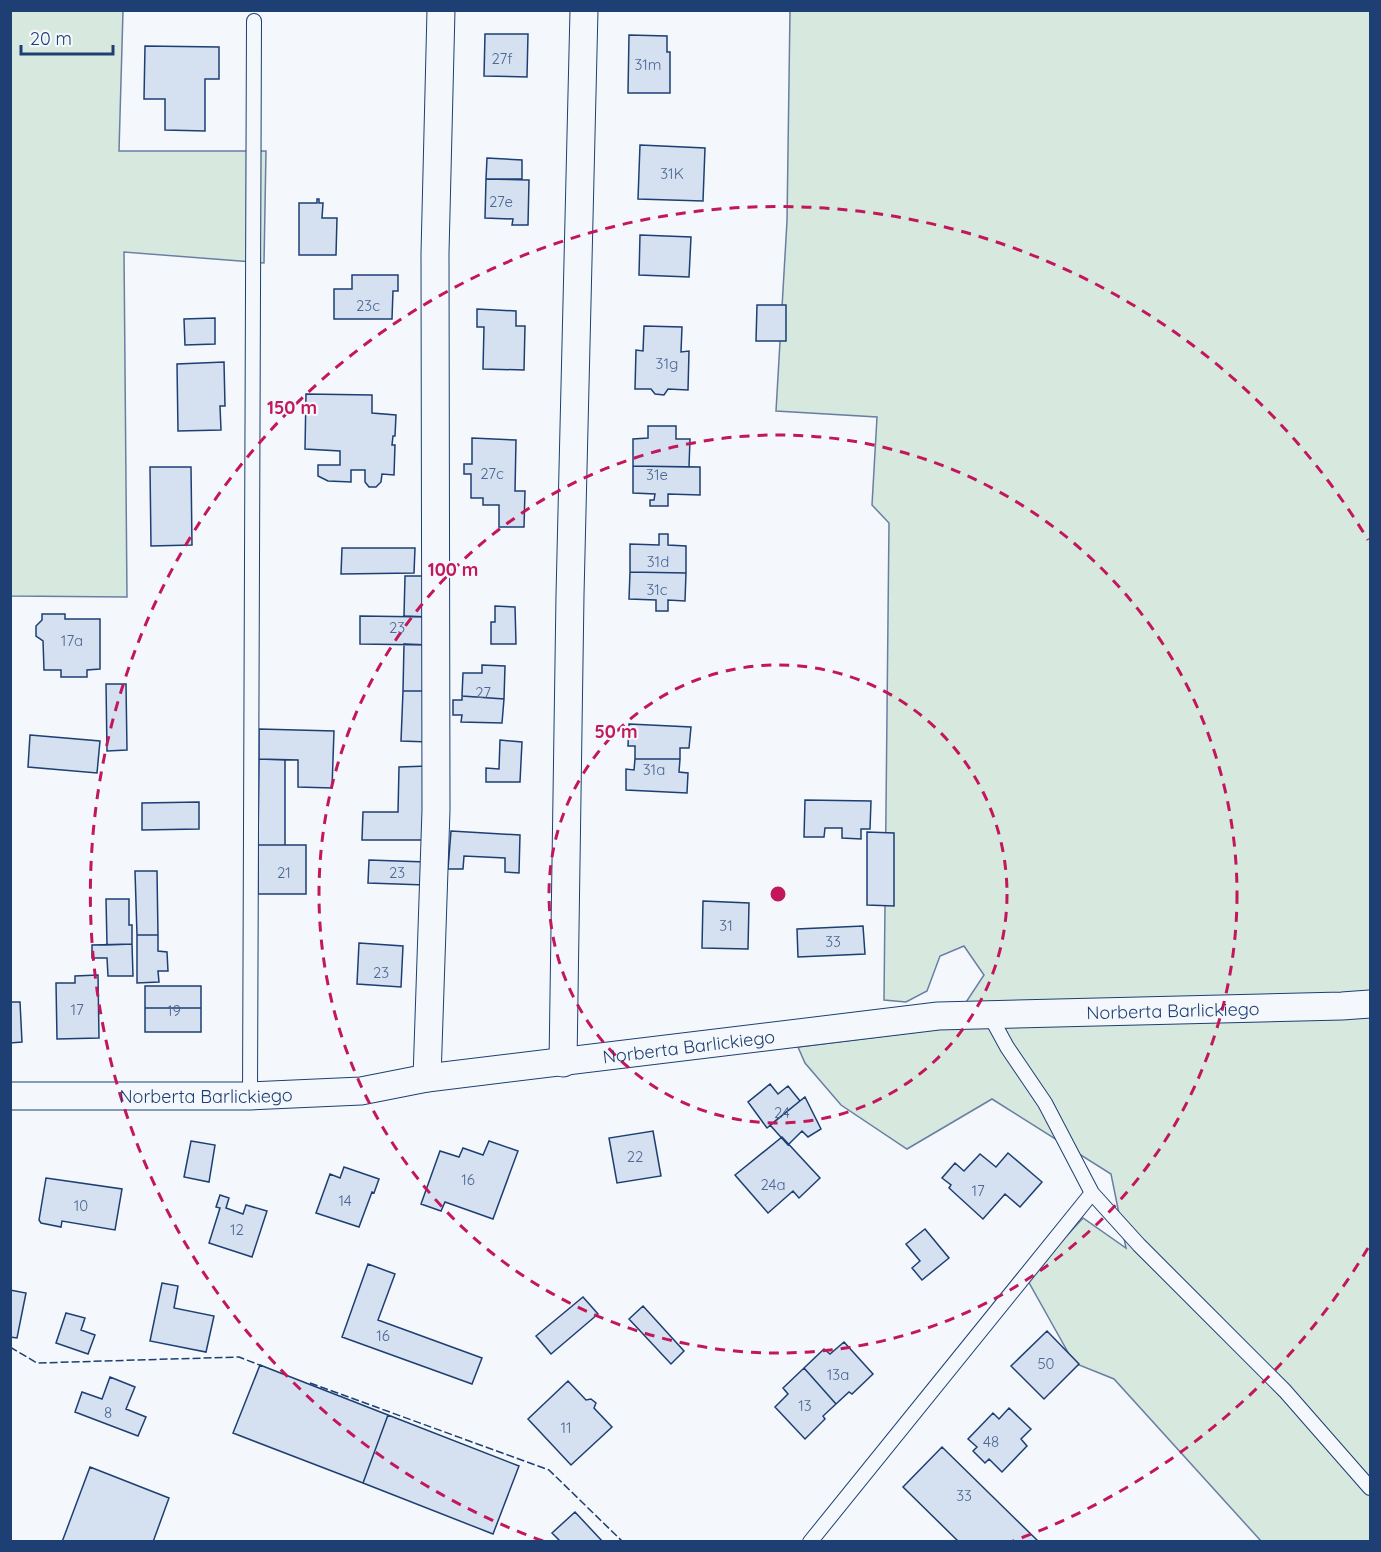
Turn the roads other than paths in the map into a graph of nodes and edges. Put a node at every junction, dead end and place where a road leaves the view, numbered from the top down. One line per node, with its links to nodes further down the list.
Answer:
1 (441, 10): 7 (street)
2 (584, 10): 6 (street)
3 (254, 21): 9 (lane)
4 (1371, 1004): 5 (street, Norberta Barlickiego)
5 (988, 1014): 6 (street, Norberta Barlickiego); 10 (lane)
6 (563, 1063): 7 (street, Norberta Barlickiego)
7 (428, 1078): 9 (street, Norberta Barlickiego)
8 (10, 1096): 9 (street, Norberta Barlickiego)
9 (250, 1096)
10 (1092, 1193): 11 (lane); 12 (lane)
11 (1371, 1488)
12 (810, 1542)

